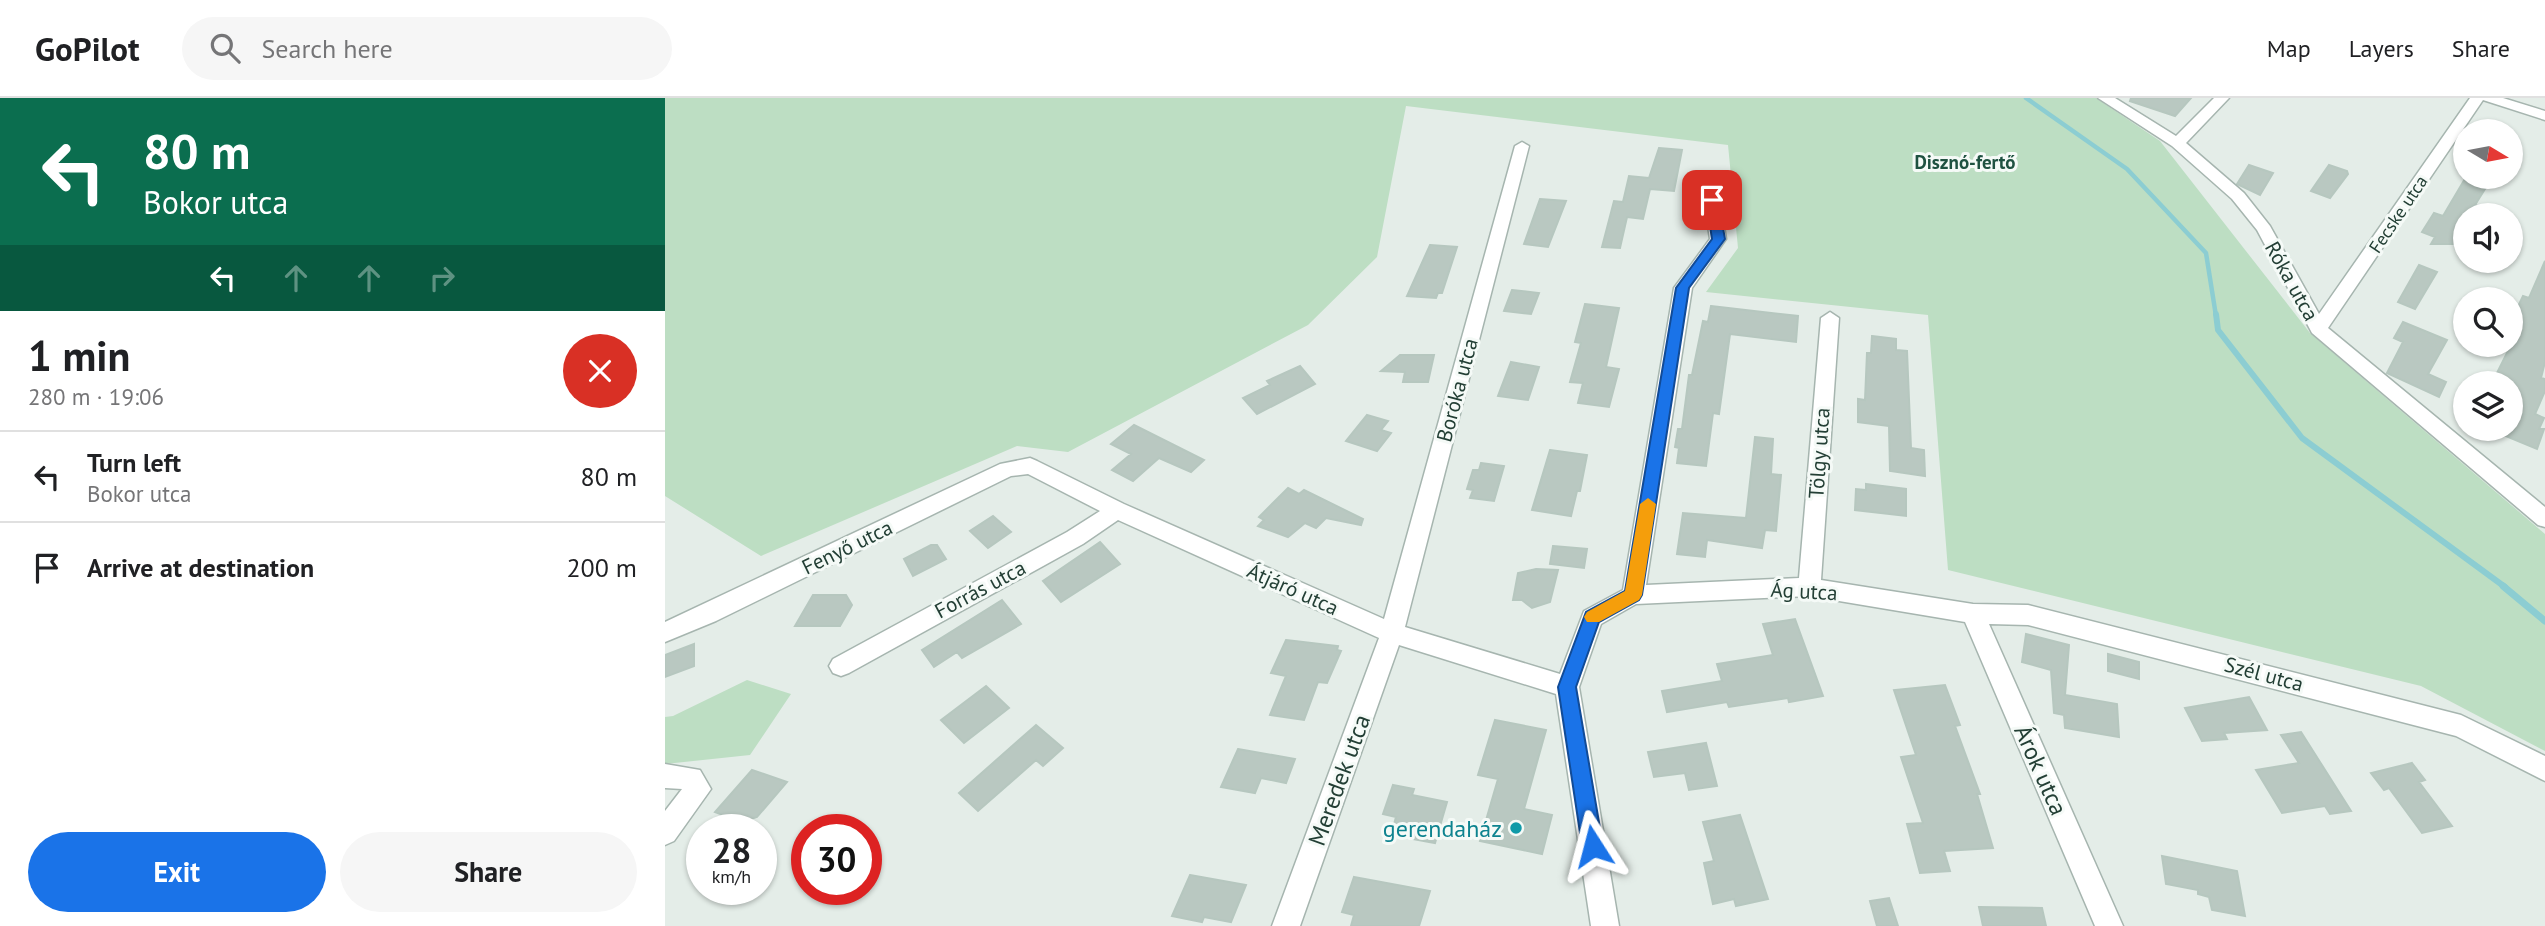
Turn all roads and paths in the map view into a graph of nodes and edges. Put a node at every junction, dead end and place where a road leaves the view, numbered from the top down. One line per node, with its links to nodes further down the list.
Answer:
1 (2105, 98): 6 (street, Róka utca)
2 (2222, 98): 6 (street)
3 (2477, 98): 10 (street, Fecske utca)
4 (2488, 98): 5 (street)
5 (2545, 116)
6 (2177, 143): 10 (street, Róka utca)
7 (1522, 146): 18 (street, Boróka utca)
8 (1709, 180): 15 (street)
9 (1829, 318): 14 (street, Tölgy utca)
10 (2318, 329): 13 (street, Róka utca)
11 (1030, 466): 12 (street, Átjáró utca); 17 (street, Fenyő utca)
12 (1117, 510): 18 (street, Átjáró utca); 19 (street, Forrás utca)
13 (2545, 519)
14 (1809, 587): 15 (street, Ág utca); 16 (street, Ág utca)
15 (1633, 595): 20 (street)
16 (1973, 614): 21 (street, Szél utca); 26 (street, Árok utca)
17 (665, 632)
18 (1392, 633): 20 (street, Átjáró utca); 24 (street, Meredek utca)
19 (841, 666)
20 (1567, 687): 25 (street)
21 (2545, 769)
22 (665, 776): 23 (street)
23 (665, 832)
24 (1286, 926)
25 (1605, 926)
26 (2109, 926)

